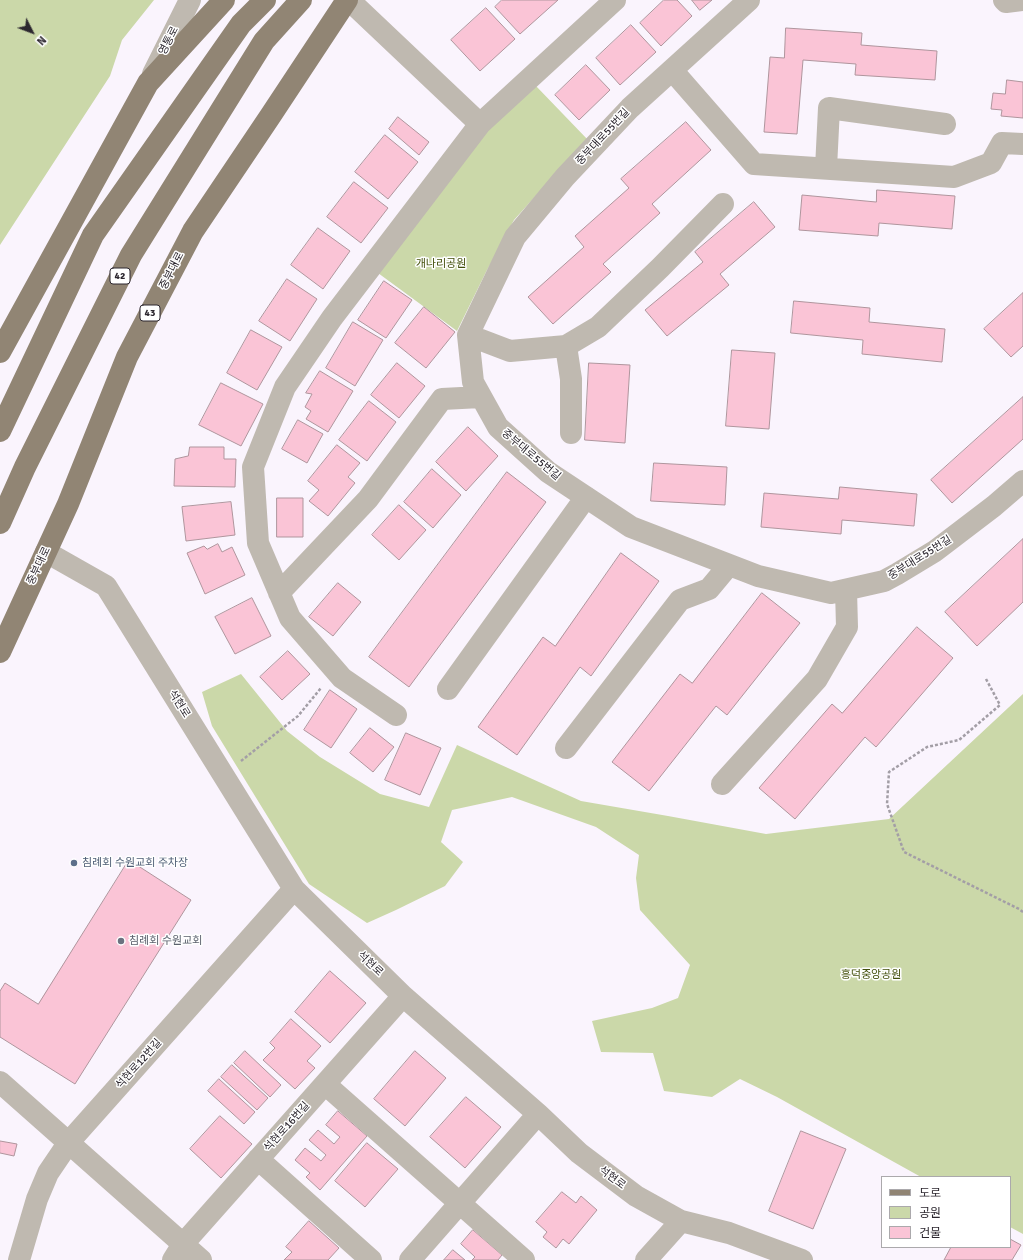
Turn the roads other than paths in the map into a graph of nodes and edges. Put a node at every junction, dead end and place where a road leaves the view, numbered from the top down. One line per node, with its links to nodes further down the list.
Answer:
1 (190, 0): 11 (street, 영통로)
2 (224, 0): 11 (main road)
3 (265, 0): 21 (main road)
4 (301, 0): 25 (main road, 42)
5 (348, 0): 12 (street); 26 (main road, 중부대로 / 43)
6 (615, 0): 12 (street)
7 (750, 0): 10 (street, 중부대로55번길)
8 (1004, 0): 9 (street)
9 (1023, 0)
10 (672, 70): 15 (street); 17 (street, 중부대로55번길)
11 (148, 83): 19 (main road)
12 (480, 124): 29 (street)
13 (945, 124): 15 (street)
14 (1023, 144): 15 (street)
15 (826, 168)
16 (723, 204): 18 (street)
17 (468, 335): 18 (street); 20 (street, 중부대로55번길)
18 (566, 346): 22 (street)
19 (0, 352)
20 (481, 397): 24 (street, 중부대로55번길); 29 (street)
21 (0, 430)
22 (570, 433)
23 (1023, 481): 28 (street, 중부대로55번길)
24 (586, 497): 27 (street, 중부대로55번길); 31 (street)
25 (0, 523)
26 (46, 552): 30 (main road, 중부대로 / 43); 35 (street, 석현로)
27 (729, 565): 28 (street, 중부대로55번길); 33 (street)
28 (846, 590): 34 (street)
29 (279, 593): 32 (street)
30 (0, 652)
31 (448, 689)
32 (396, 715)
33 (566, 748)
34 (722, 784)
35 (294, 889): 36 (street, 석현로); 40 (street, 석현로12번길)
36 (403, 996): 38 (street, 석현로16번길); 39 (street, 석현로)
37 (0, 1082): 40 (street)
38 (325, 1084): 41 (street, 석현로16번길); 42 (street)
39 (538, 1114): 42 (street); 43 (street, 석현로)
40 (69, 1142): 44 (street); 45 (street, 석현로12번길)
41 (258, 1159): 44 (street, 석현로16번길); 47 (street)
42 (460, 1203): 48 (street); 49 (street)
43 (681, 1221): 50 (street); 51 (street, 석현로)
44 (178, 1252): 46 (street)
45 (19, 1260)
46 (201, 1260)
47 (371, 1260)
48 (410, 1260)
49 (524, 1260)
50 (646, 1260)
51 (800, 1260)

